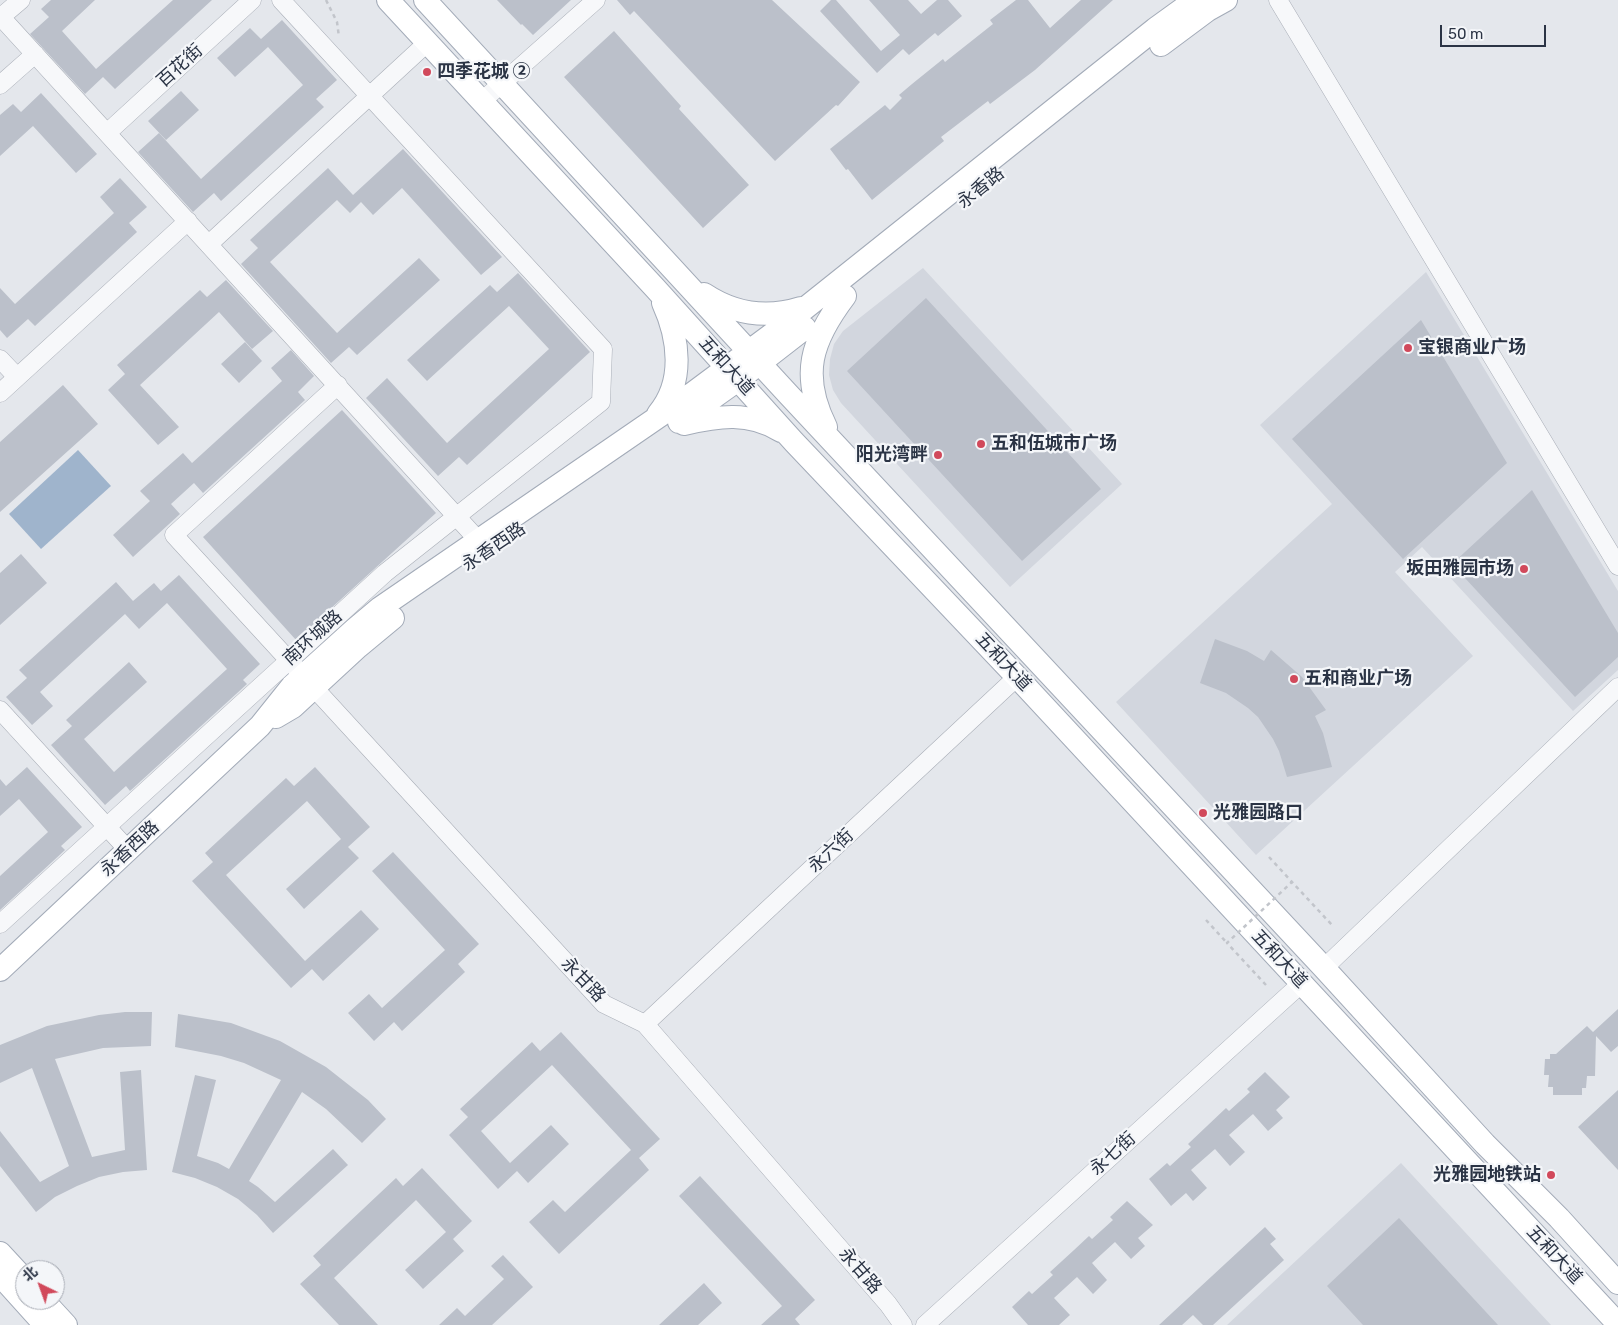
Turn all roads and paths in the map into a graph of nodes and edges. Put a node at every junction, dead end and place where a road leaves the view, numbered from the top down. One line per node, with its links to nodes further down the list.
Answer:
1 (20, 0): 11 (street)
2 (252, 0): 19 (street, 百花街)
3 (281, 0): 17 (street)
4 (326, 0): 12 (path)
5 (388, 0): 13 (main road, 五和大道)
6 (425, 0): 15 (main road, 五和大道)
7 (596, 0): 15 (street)
8 (1195, 0): 25 (main road, 永香路)
9 (1226, 0): 24 (main road, 永香路)
10 (1278, 0): 38 (street)
11 (1, 17): 14 (street)
12 (340, 37)
13 (428, 42): 17 (street); 18 (main road, 五和大道)
14 (34, 54): 16 (street); 19 (street)
15 (503, 83): 18 (street); 22 (main road, 五和大道)
16 (0, 85)
17 (369, 96): 21 (street); 36 (street, 南环城路)
18 (482, 101): 23 (main road, 五和大道)
19 (107, 133): 20 (street)
20 (188, 221): 21 (street); 29 (street)
21 (209, 244): 30 (street)
22 (680, 276): 23 (main road); 25 (main road); 26 (main road, 五和大道)
23 (656, 288): 28 (main road, 五和大道); 32 (main road)
24 (845, 296): 26 (main road, 永香路); 34 (main road)
25 (815, 300): 26 (main road, 永香路)
26 (754, 357): 28 (main road, 永香路); 34 (main road, 五和大道)
27 (0, 359): 29 (street)
28 (732, 374): 32 (main road, 永香西路); 33 (main road, 五和大道)
29 (16, 378): 31 (street)
30 (338, 385): 36 (street); 39 (street, 永甘路)
31 (0, 393)
32 (660, 425): 33 (main road); 37 (main road, 永香西路); 39 (main road, 永香西路)
33 (794, 442): 35 (main road, 五和大道)
34 (834, 443): 35 (main road); 51 (main road, 五和大道)
35 (815, 464): 40 (main road, 五和大道)
36 (457, 516): 37 (street); 39 (street, 南环城路)
37 (478, 540): 39 (main road, 永香西路)
38 (1618, 566)
39 (301, 675): 43 (street, 南环城路); 44 (main road, 永香西路); 55 (street, 永甘路)
40 (1017, 677): 53 (main road, 五和大道); 55 (street, 永六街)
41 (1618, 687): 51 (street)
42 (0, 710): 43 (street)
43 (107, 827): 44 (street); 48 (street, 南环城路)
44 (129, 850): 52 (main road, 永香西路)
45 (1269, 858): 46 (path)
46 (1292, 882): 49 (path, bridge); 50 (path, bridge)
47 (1206, 920): 50 (path)
48 (0, 924)
49 (1332, 925)
50 (1227, 943): 54 (path, bridge)
51 (1324, 968): 59 (main road, 五和大道)
52 (0, 970)
53 (1302, 983): 60 (main road, 五和大道); 66 (street, 永七街)
54 (1266, 985)
55 (645, 1024): 65 (street, 永甘路)
56 (0, 1253): 57 (main road)
57 (15, 1269)
58 (0, 1275): 63 (main road)
59 (1618, 1282)
60 (1599, 1303): 62 (main road, 五和大道); 67 (main road)
61 (52, 1310): 64 (main road)
62 (1618, 1324)
63 (45, 1325)
64 (66, 1325)
65 (903, 1325)
66 (925, 1325)
67 (1613, 1325)

